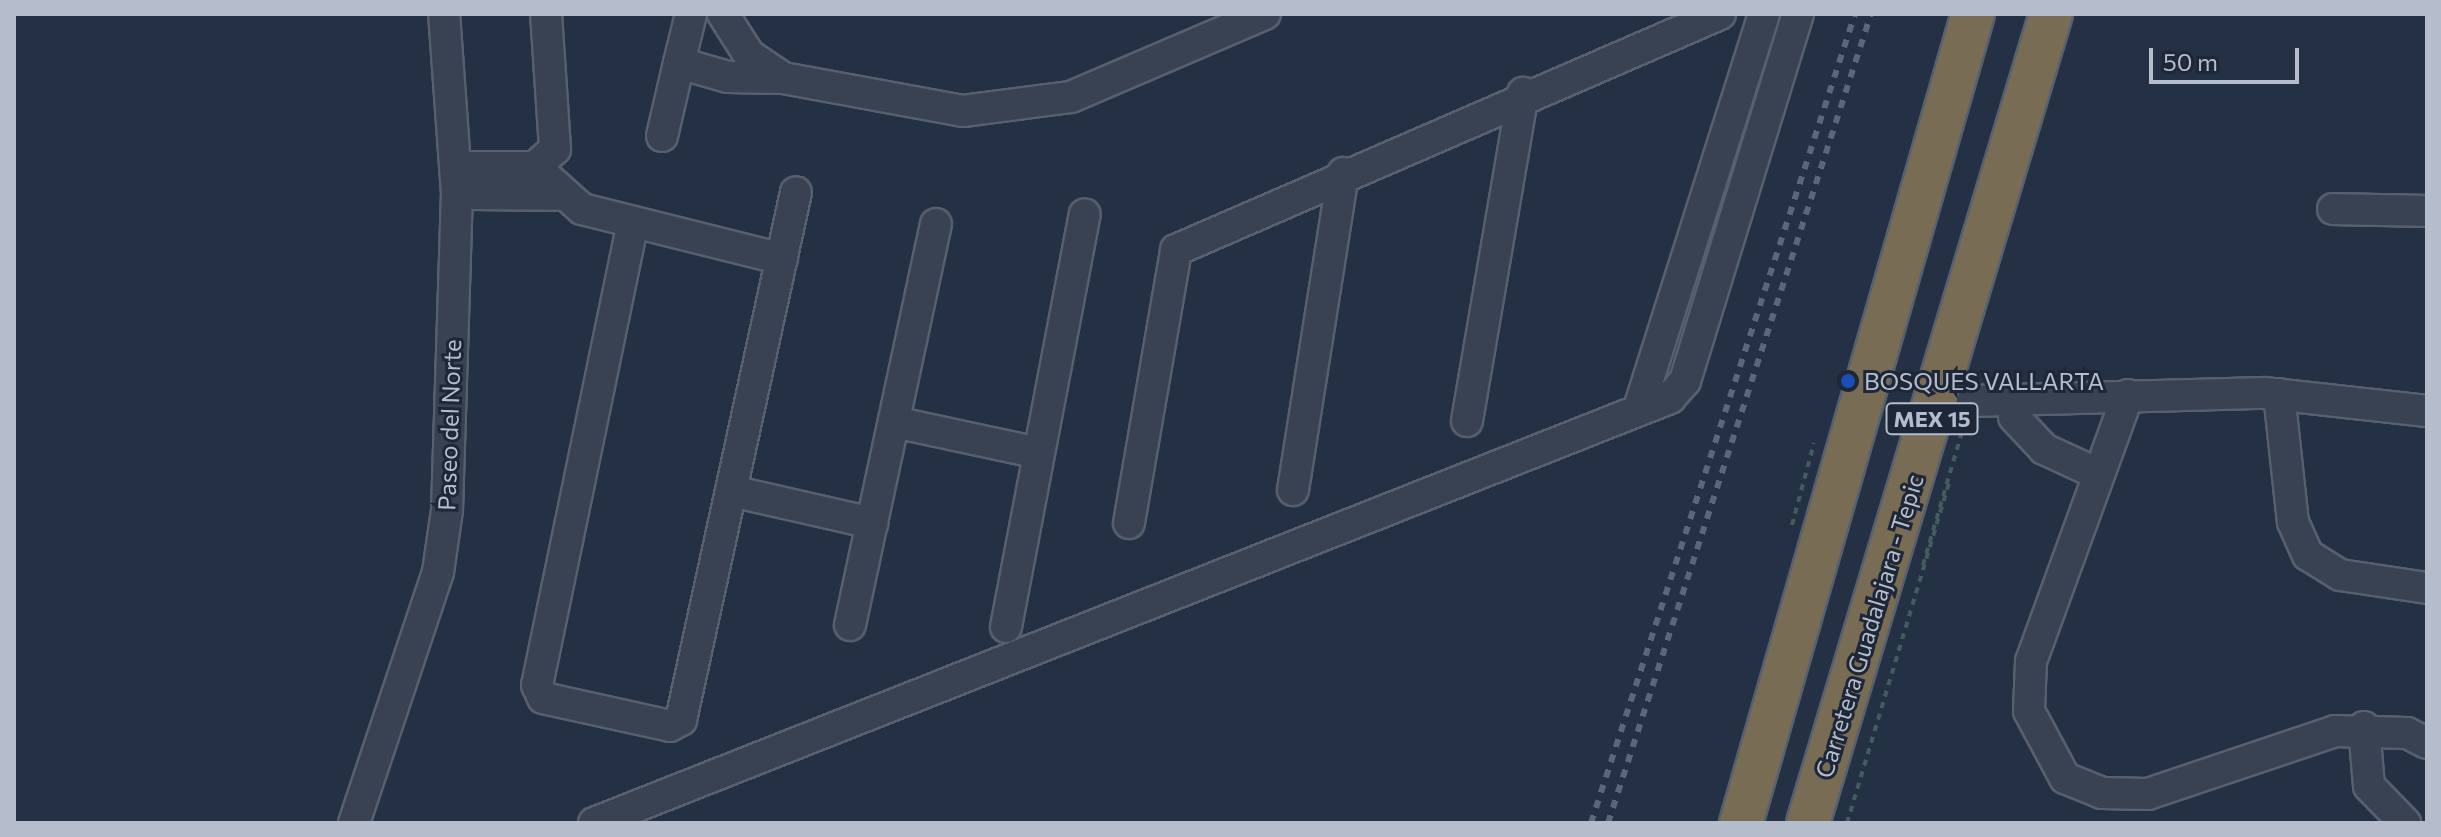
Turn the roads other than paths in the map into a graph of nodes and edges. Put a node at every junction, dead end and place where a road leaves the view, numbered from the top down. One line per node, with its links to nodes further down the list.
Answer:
1 (444, 14): 18 (street, Paseo del Norte)
2 (546, 14): 16 (street)
3 (691, 14): 12 (street)
4 (723, 14): 13 (street)
5 (1720, 14): 14 (street)
6 (1798, 14): 29 (street)
7 (1951, 14): 26 (highway)
8 (1973, 14): 26 (highway, MEX 15)
9 (2051, 14): 32 (highway, Carretera Guadalajara - Tepic / MEX 15)
10 (1258, 15): 13 (street)
11 (1759, 15): 29 (street)
12 (679, 63): 13 (street); 15 (street)
13 (783, 78)
14 (1523, 93): 17 (street); 34 (street)
15 (662, 136)
16 (535, 167): 18 (street); 20 (street)
17 (1343, 173): 39 (street); 42 (street)
18 (457, 180): 20 (street); 49 (street, Paseo del Norte)
19 (796, 192): 27 (street)
20 (562, 195): 24 (street)
21 (2333, 209): 22 (street)
22 (2427, 211)
23 (1085, 214): 37 (street)
24 (633, 222): 27 (street); 40 (street)
25 (936, 224): 35 (street)
26 (1910, 228): 36 (highway, MEX 15)
27 (782, 259): 40 (street)
28 (2279, 394): 30 (street); 31 (street); 43 (street)
29 (1640, 405): 50 (street)
30 (2124, 405): 32 (street); 33 (street); 38 (street)
31 (2427, 411)
32 (1948, 416): 33 (street); 48 (highway, Carretera Guadalajara - Tepic / MEX 15)
33 (2014, 417): 38 (street)
34 (1467, 421)
35 (894, 422): 37 (street); 41 (street)
36 (1856, 433): 51 (highway); 52 (highway, MEX 15)
37 (1039, 453): 45 (street)
38 (2098, 474): 46 (street)
39 (1293, 490)
40 (731, 491): 41 (street)
41 (872, 523): 44 (street)
42 (1129, 523)
43 (2427, 588)
44 (850, 625)
45 (1006, 627)
46 (2364, 727): 47 (street); 53 (street)
47 (2427, 743)
48 (1833, 821)
49 (354, 823)
50 (594, 823)
51 (1720, 823)
52 (1741, 823)
53 (2405, 823)

